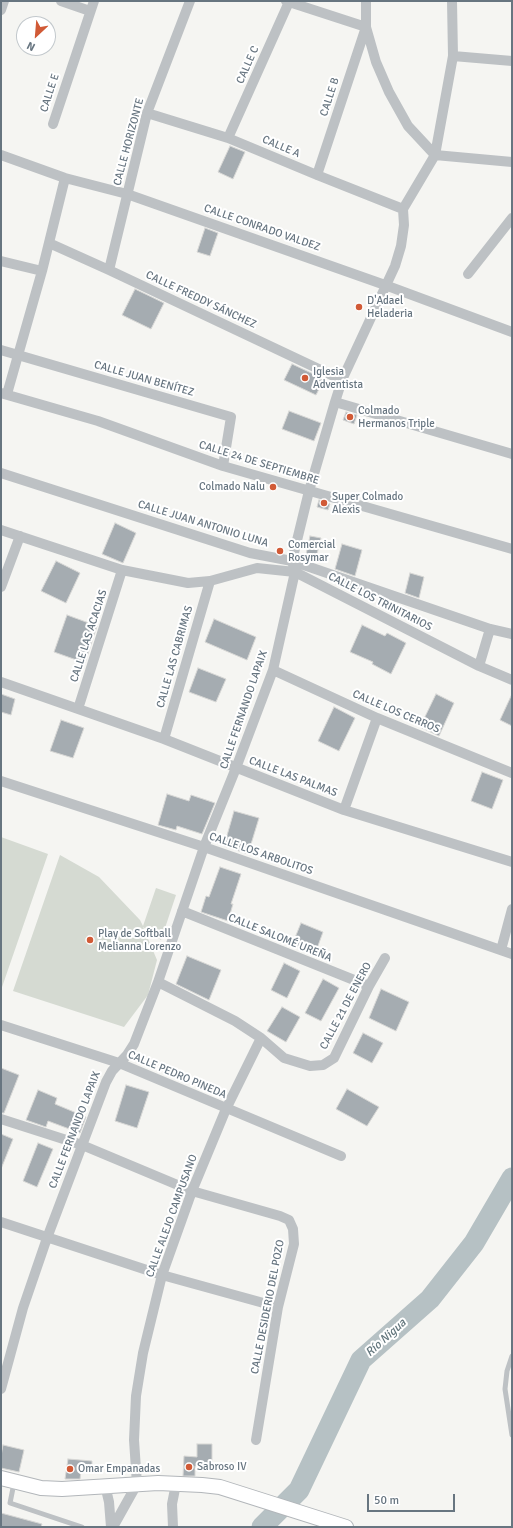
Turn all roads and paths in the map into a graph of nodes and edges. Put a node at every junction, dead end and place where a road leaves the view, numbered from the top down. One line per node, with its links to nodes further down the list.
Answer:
1 (4, 1): 8 (street)
2 (60, 1): 7 (street)
3 (190, 1): 12 (street, CALLE HORIZONTE)
4 (366, 1): 9 (street)
5 (452, 1): 10 (street, CALLE FERNANDO LAPAIX)
6 (287, 2): 9 (street); 14 (street, CALLE C)
7 (92, 6): 13 (street, CALLE E)
8 (1, 10)
9 (366, 27): 16 (street); 18 (street, CALLE B)
10 (453, 56): 11 (street); 16 (street, CALLE FERNANDO LAPAIX)
11 (512, 61)
12 (147, 113): 14 (street, CALLE A); 20 (street, CALLE HORIZONTE)
13 (53, 124)
14 (228, 138): 18 (street, CALLE A)
15 (1, 155): 19 (street, CALLE CONRADO VALDEZ)
16 (435, 155): 17 (street); 21 (street, CALLE FERNANDO LAPAIX)
17 (512, 162)
18 (317, 175): 21 (street, CALLE A)
19 (65, 178): 20 (street, CALLE CONRADO VALDEZ); 23 (street)
20 (127, 194): 25 (street, CALLE HORIZONTE); 28 (street, CALLE CONRADO VALDEZ)
21 (404, 209): 28 (street, CALLE FERNANDO LAPAIX)
22 (512, 218): 27 (street)
23 (49, 243): 25 (street, CALLE FREDDY SÁNCHEZ); 26 (street)
24 (1, 261): 26 (street)
25 (109, 270): 32 (street, CALLE FREDDY SÁNCHEZ)
26 (42, 271): 31 (street)
27 (468, 274)
28 (386, 285): 29 (street, CALLE CONRADO VALDEZ); 32 (street, CALLE FERNANDO LAPAIX)
29 (512, 332)
30 (1, 350): 31 (street, CALLE JUAN BENÍTEZ)
31 (19, 355): 33 (street); 36 (street, CALLE JUAN BENÍTEZ)
32 (342, 380): 34 (street, CALLE FERNANDO LAPAIX)
33 (4, 393): 36 (street, CALLE 24 DE SEPTIEMBRE)
34 (334, 402): 35 (street); 38 (street, CALLE FERNANDO LAPAIX)
35 (512, 454)
36 (223, 466): 38 (street, CALLE 24 DE SEPTIEMBRE)
37 (1, 473): 42 (street, CALLE JUAN ANTONIO LUNA)
38 (309, 491): 41 (street, CALLE 24 DE SEPTIEMBRE); 42 (street, CALLE FERNANDO LAPAIX)
39 (1, 530): 40 (street, CALLE LOS TRINITARIOS)
40 (20, 536): 43 (street, CALLE LOS TRINITARIOS); 46 (street)
41 (512, 548)
42 (292, 561): 44 (street, CALLE FERNANDO LAPAIX); 47 (street, CALLE JUAN ANTONIO LUNA)
43 (122, 570): 45 (street, CALLE LOS TRINITARIOS); 53 (street, CALLE LAS ACACIAS)
44 (295, 572): 45 (street, CALLE LOS TRINITARIOS); 49 (street, CALLE LOS TRINITARIOS); 50 (street, CALLE FERNANDO LAPAIX)
45 (210, 581): 55 (street, CALLE LAS CABRIMAS)
46 (1, 587)
47 (490, 629): 48 (street, CALLE JUAN ANTONIO LUNA); 49 (street)
48 (512, 634)
49 (479, 666): 51 (street, CALLE LOS TRINITARIOS)
50 (273, 670): 54 (street, CALLE LOS CERROS); 56 (street, CALLE FERNANDO LAPAIX)
51 (512, 680)
52 (1, 682): 53 (street, CALLE LAS PALMAS)
53 (78, 709): 55 (street, CALLE LAS PALMAS)
54 (377, 718): 57 (street, CALLE LOS CERROS); 59 (street)
55 (164, 739): 56 (street, CALLE LAS PALMAS)
56 (236, 768): 59 (street, CALLE LAS PALMAS); 60 (street, CALLE FERNANDO LAPAIX)
57 (512, 773)
58 (1, 780): 60 (street, CALLE LOS ARBOLITOS)
59 (344, 810): 61 (street, CALLE LAS PALMAS)
60 (204, 847): 63 (street, CALLE FERNANDO LAPAIX); 64 (street, CALLE LOS ARBOLITOS)
61 (512, 862)
62 (512, 909): 64 (street)
63 (182, 911): 67 (street, CALLE FERNANDO LAPAIX); 68 (street, CALLE SALOMÉ UREÑA)
64 (501, 950): 65 (street, CALLE LOS ARBOLITOS)
65 (512, 954)
66 (385, 958): 68 (street, CALLE 21 DE ENERO)
67 (158, 982): 70 (street, CALLE 21 DE ENERO); 71 (street, CALLE FERNANDO LAPAIX)
68 (369, 986): 70 (street, CALLE 21 DE ENERO)
69 (1, 1025): 71 (street, CALLE PEDRO PINEDA)
70 (261, 1038): 72 (street, CALLE ALEJO CAMPUSANO)
71 (119, 1063): 72 (street, CALLE PEDRO PINEDA); 74 (street, CALLE FERNANDO LAPAIX)
72 (226, 1109): 75 (street, CALLE PEDRO PINEDA); 76 (street, CALLE ALEJO CAMPUSANO)
73 (1, 1120): 74 (street, CALLE DESIDERIO DEL POZO)
74 (82, 1145): 76 (street, CALLE DESIDERIO DEL POZO); 78 (street, CALLE FERNANDO LAPAIX)
75 (341, 1156)
76 (192, 1191): 79 (street, CALLE ALEJO CAMPUSANO); 80 (street, CALLE DESIDERIO DEL POZO)
77 (1, 1222): 78 (street)
78 (47, 1238): 79 (street); 82 (street, CALLE FERNANDO LAPAIX)
79 (162, 1275): 80 (street); 87 (street, CALLE ALEJO CAMPUSANO)
80 (278, 1307): 84 (street, CALLE DESIDERIO DEL POZO)
81 (512, 1356): 83 (lane)
82 (1, 1389)
83 (512, 1435)
84 (256, 1440)
85 (1, 1478): 86 (main road)
86 (14, 1482): 89 (main road); 90 (lane)
87 (137, 1484): 88 (main road); 89 (main road); 91 (street)
88 (176, 1484): 92 (street); 93 (main road)
89 (106, 1486): 91 (street)
90 (82, 1527)
91 (112, 1527)
92 (173, 1527)
93 (346, 1527)

